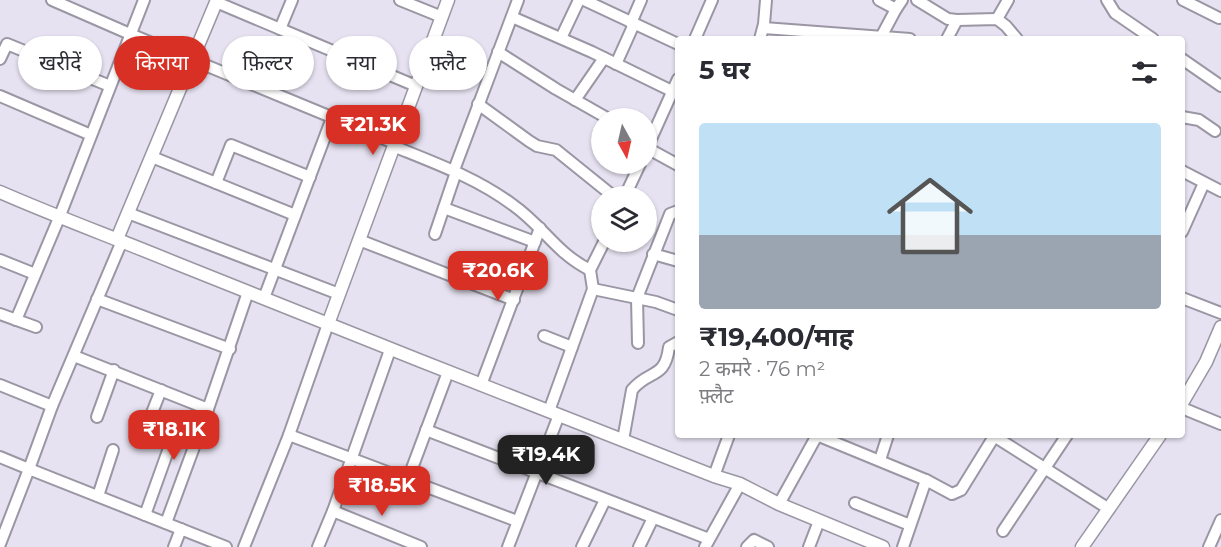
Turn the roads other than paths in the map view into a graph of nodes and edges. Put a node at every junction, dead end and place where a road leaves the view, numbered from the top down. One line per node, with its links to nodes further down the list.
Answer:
1 (52, 0): 27 (street)
2 (144, 0): 27 (street)
3 (292, 0): 26 (street)
4 (400, 0): 19 (street)
5 (448, 0): 19 (street)
6 (518, 0): 20 (street)
7 (579, 0): 38 (street)
8 (584, 0): 24 (street)
9 (641, 0): 24 (street)
10 (712, 0): 31 (street)
11 (766, 0): 25 (street)
12 (879, 0): 18 (street)
13 (917, 0): 23 (street)
14 (1107, 0): 37 (street)
15 (216, 1): 26 (street); 29 (street)
16 (1186, 1): 21 (street)
17 (1003, 2): 22 (street)
18 (899, 4): 34 (street)
19 (442, 17): 30 (street)
20 (512, 17): 38 (street); 40 (street)
21 (1219, 18)
22 (997, 19): 23 (street); 36 (street)
23 (957, 20): 35 (street)
24 (633, 24): 39 (street); 44 (street)
25 (764, 27): 32 (street); 33 (street)
26 (280, 29): 46 (street)
27 (130, 34): 28 (street); 47 (street)
28 (135, 36)
29 (202, 36)
30 (435, 36)
31 (696, 36)
32 (761, 36)
33 (828, 36)
34 (875, 36)
35 (949, 36)
36 (1014, 36)
37 (1149, 36)
38 (561, 38): 41 (street)
39 (675, 43)
40 (498, 52): 53 (street); 54 (street)
41 (604, 58): 44 (street); 53 (street)
42 (0, 59): 47 (street)
43 (1185, 61): 48 (street)
44 (616, 64): 51 (street)
45 (210, 67): 56 (street)
46 (409, 83)
47 (110, 86): 60 (street)
48 (1221, 86)
49 (180, 90): 63 (street)
50 (414, 90): 61 (street)
51 (675, 92): 58 (street)
52 (0, 96): 60 (street)
53 (575, 100): 55 (street)
54 (478, 104): 65 (street); 70 (street)
55 (591, 109)
56 (332, 118): 61 (street); 67 (street)
57 (1185, 118): 59 (street)
58 (657, 128)
59 (1215, 131)
60 (91, 135): 77 (street)
61 (394, 144): 65 (street); 82 (street)
62 (657, 152): 64 (street)
63 (152, 157): 68 (street); 75 (street)
64 (675, 163)
65 (455, 171): 73 (street); 79 (street)
66 (1185, 173): 69 (street)
67 (310, 177): 68 (street); 76 (street)
68 (216, 183): 76 (street)
69 (1204, 183): 71 (street); 78 (street)
70 (601, 186)
71 (1221, 191)
72 (0, 192): 77 (street)
73 (444, 208): 80 (street); 83 (street)
74 (675, 212): 85 (street)
75 (128, 213): 81 (street); 88 (street)
76 (295, 215): 88 (street)
77 (59, 218): 81 (street); 90 (street)
78 (1185, 225)
79 (540, 228): 83 (street); 89 (street)
80 (435, 234)
81 (120, 240): 92 (street); 96 (street)
82 (359, 240): 93 (street); 98 (street)
83 (535, 242): 98 (street)
84 (599, 252): 89 (street)
85 (653, 254): 87 (street); 95 (street)
86 (0, 260): 90 (street)
87 (675, 260)
88 (275, 269): 93 (street); 94 (street)
89 (590, 270): 91 (street)
90 (35, 274): 102 (street)
91 (593, 289): 95 (street); 109 (street)
92 (248, 292): 94 (street); 110 (street)
93 (339, 294): 103 (street)
94 (264, 298): 103 (street)
95 (637, 298): 99 (street); 107 (street)
96 (97, 299): 110 (street); 112 (street)
97 (1185, 299): 100 (street)
98 (514, 300): 116 (street)
99 (675, 308)
100 (1221, 313)
101 (0, 314): 102 (street)
102 (16, 320): 104 (street)
103 (328, 324): 111 (street); 127 (street)
104 (36, 327)
105 (1221, 327): 118 (street)
106 (543, 336): 109 (street)
107 (638, 343)
108 (675, 344): 136 (street)
109 (572, 347): 122 (street)
110 (230, 349): 120 (street)
111 (390, 350): 114 (street); 140 (street)
112 (74, 356): 113 (street); 119 (street)
113 (114, 370): 117 (street); 123 (street)
114 (448, 372): 116 (street); 125 (street)
115 (0, 385): 119 (street)
116 (481, 385): 122 (street)
117 (161, 390): 120 (street); 126 (street)
118 (1185, 398)
119 (52, 406): 142 (street)
120 (208, 409): 160 (street)
121 (1185, 409): 124 (street)
122 (554, 413): 136 (street); 144 (street)
123 (97, 417)
124 (1221, 424)
125 (426, 430): 144 (street); 146 (street)
126 (144, 433)
127 (289, 435): 140 (street); 168 (street)
128 (728, 438): 145 (street)
129 (816, 438): 152 (street)
130 (824, 438): 141 (street)
131 (887, 438): 141 (street)
132 (993, 438): 147 (street)
133 (997, 438): 143 (street)
134 (1065, 438): 143 (street)
135 (1158, 438): 153 (street)
136 (623, 441): 145 (street)
137 (170, 448): 155 (street)
138 (112, 450): 149 (street)
139 (0, 457): 142 (street)
140 (351, 458): 146 (street); 154 (street)
141 (880, 460): 147 (street)
142 (29, 469): 149 (street); 165 (street)
143 (1046, 469): 153 (street); 163 (street)
144 (536, 472): 150 (street); 158 (street)
145 (714, 476): 148 (street)
146 (408, 479): 158 (street)
147 (926, 480): 161 (street)
148 (740, 484): 152 (street); 164 (street)
149 (98, 496): 155 (street)
150 (604, 500): 156 (street); 172 (street)
151 (855, 503): 161 (street)
152 (779, 504): 159 (street)
153 (1109, 509): 179 (street)
154 (333, 511): 169 (street); 170 (street)
155 (145, 515): 160 (street)
156 (652, 518): 164 (street); 173 (street)
157 (1221, 520): 180 (street)
158 (517, 521): 171 (street)
159 (819, 521): 176 (street); 177 (street)
160 (166, 523): 162 (street)
161 (910, 525): 178 (street)
162 (181, 529): 166 (street); 167 (street)
163 (1003, 531)
164 (707, 543)
165 (0, 544)
166 (174, 547)
167 (226, 547)
168 (244, 547)
169 (318, 547)
170 (422, 547)
171 (507, 547)
172 (582, 547)
173 (639, 547)
174 (747, 547): 175 (street)
175 (768, 547)
176 (809, 547)
177 (883, 547)
178 (903, 547)
179 (1082, 547)
180 (1209, 547)

